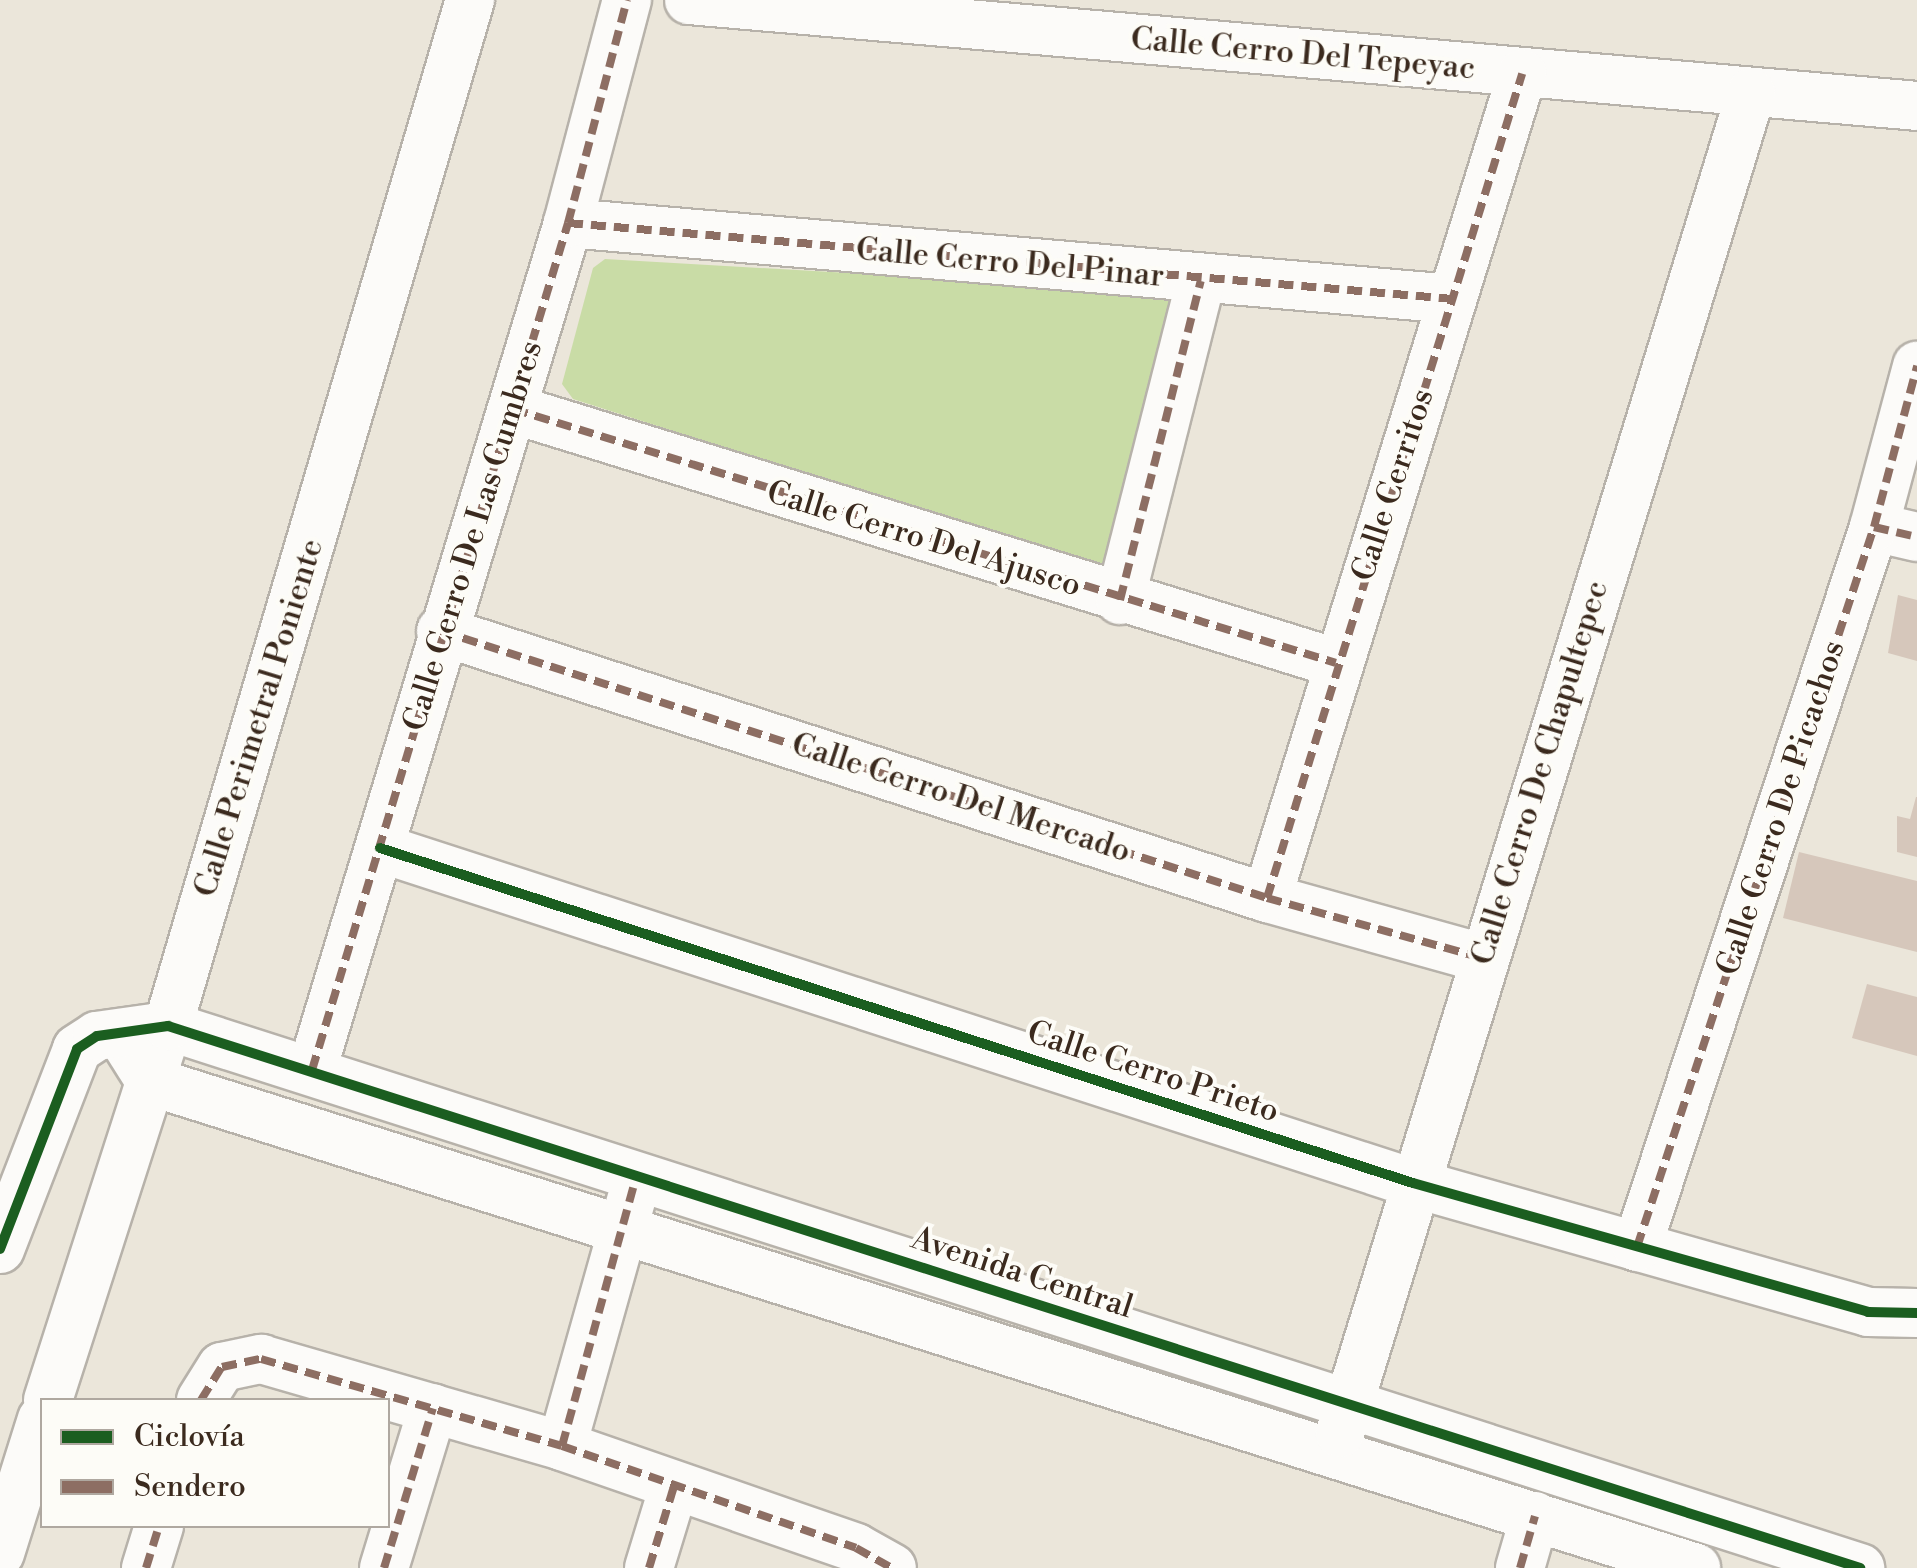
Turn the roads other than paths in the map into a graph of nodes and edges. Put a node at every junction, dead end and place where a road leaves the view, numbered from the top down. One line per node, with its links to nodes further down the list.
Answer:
1 (627, 0): 7 (street, Calle Cerro De Las Cumbres)
2 (689, 0): 4 (street, Calle Cerro Del Tepeyac)
3 (466, 16): 19 (street, Calle Perimetral Poniente)
4 (1522, 74): 5 (street, Calle Cerro Del Tepeyac); 9 (street, Calle Cerritos)
5 (1752, 93): 6 (street, Calle Cerro Del Tepeyac); 18 (street, Calle Cerro De Chapultepec)
6 (1917, 106)
7 (568, 222): 8 (street, Calle Cerro Del Pinar); 11 (street, Calle Cerro De Las Cumbres)
8 (1202, 281): 9 (street, Calle Cerro Del Pinar); 13 (street)
9 (1452, 300): 15 (street, Calle Cerritos)
10 (1917, 366): 12 (street, Calle Cerro De Picachos)
11 (513, 410): 13 (street, Calle Cerro Del Ajusco); 14 (street, Calle Cerro De Las Cumbres)
12 (1895, 532): 26 (street, Calle Cerro De Picachos)
13 (1120, 600): 15 (street, Calle Cerro Del Ajusco)
14 (442, 630): 16 (street, Calle Cerro De Las Cumbres); 17 (street, Calle Cerro Del Mercado)
15 (1336, 662): 17 (street, Calle Cerritos)
16 (380, 848): 21 (street, Calle Cerro De Las Cumbres); 24 (street, Calle Cerro Prieto)
17 (1267, 898): 18 (street, Calle Cerro Del Mercado)
18 (1482, 958): 24 (street, Calle Cerro De Chapultepec)
19 (168, 1026): 20 (street); 21 (street, Avenida Central); 22 (street, Calle Perimetral Poniente)
20 (121, 1034): 22 (street); 27 (street)
21 (312, 1070): 23 (street, Avenida Central)
22 (150, 1081): 25 (street); 29 (street, Calle Perimetral Poniente)
23 (636, 1178): 25 (street); 31 (street, Avenida Central)
24 (1412, 1183): 26 (street, Calle Cerro Prieto); 31 (street, Calle Cerro De Chapultepec)
25 (624, 1229): 34 (street); 35 (street)
26 (1637, 1247): 28 (street, Calle Cerro Prieto)
27 (0, 1249)
28 (1917, 1313)
29 (49, 1398)
30 (203, 1398): 32 (street)
31 (1348, 1403): 35 (street, Calle Cerro De Chapultepec); 46 (street, Avenida Central)
32 (433, 1408): 34 (street); 41 (street)
33 (40, 1425): 39 (street)
34 (562, 1446): 36 (street)
35 (1334, 1454): 37 (street)
36 (674, 1486): 42 (street); 43 (street)
37 (1535, 1516): 44 (street); 45 (street)
38 (158, 1528): 40 (street)
39 (0, 1553)
40 (146, 1568)
41 (384, 1568)
42 (650, 1568)
43 (892, 1568)
44 (1520, 1568)
45 (1696, 1568)
46 (1860, 1568)

